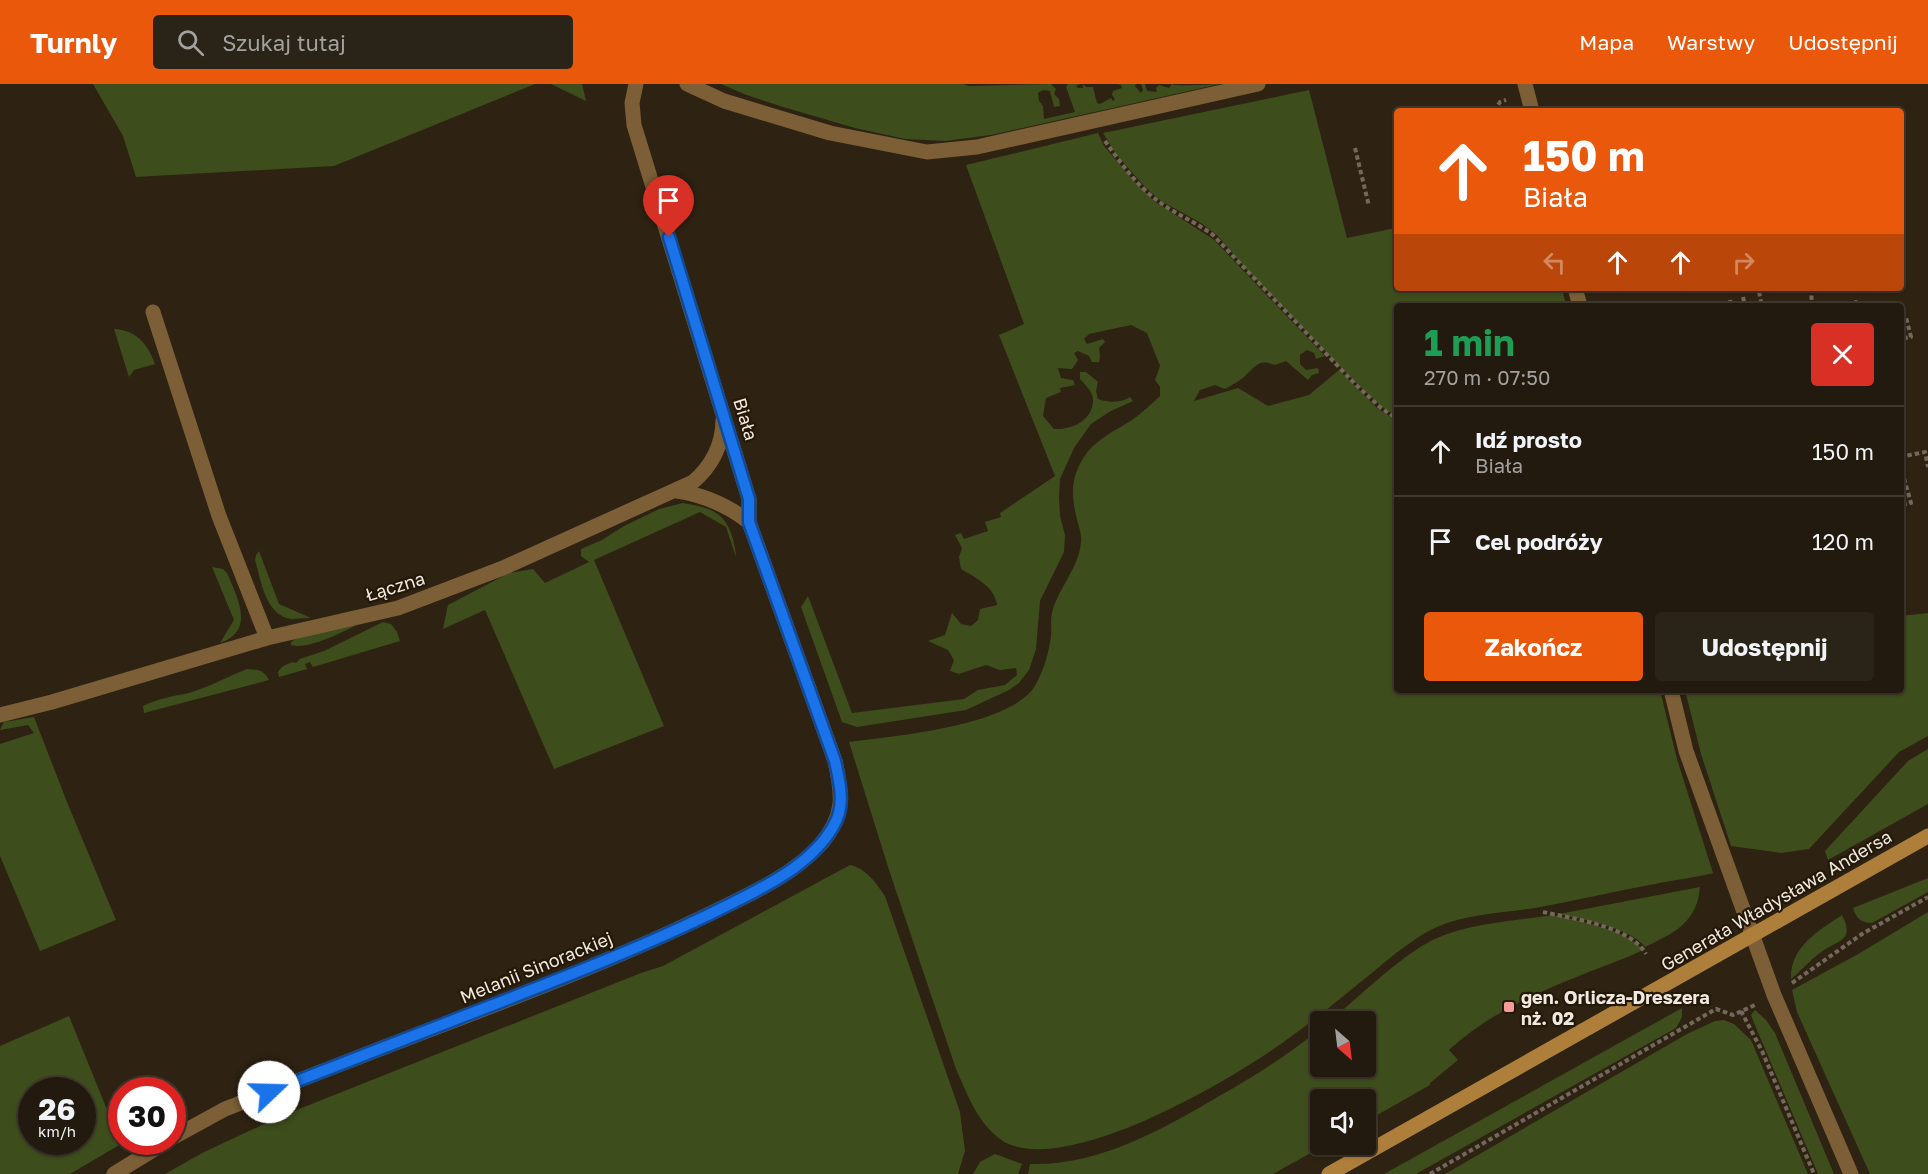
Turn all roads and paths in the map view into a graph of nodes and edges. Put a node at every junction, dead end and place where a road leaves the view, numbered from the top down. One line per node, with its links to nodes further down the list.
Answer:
1 (636, 84): 20 (street, Biała)
2 (687, 84): 8 (street)
3 (1258, 84): 8 (street)
4 (1526, 84): 7 (street)
5 (1509, 98): 6 (path)
6 (1496, 108)
7 (1531, 108)
8 (1095, 122): 21 (path)
9 (1355, 147): 10 (path)
10 (1368, 206)
11 (1759, 292): 16 (path)
12 (1743, 297): 15 (path)
13 (1730, 300): 14 (path)
14 (1730, 303)
15 (1744, 303)
16 (1761, 303)
17 (153, 312): 28 (street)
18 (1904, 317): 19 (path)
19 (1904, 338)
20 (718, 394): 25 (street, Łączna); 27 (street, Biała)
21 (1394, 417)
22 (1904, 456): 23 (path)
23 (1928, 467)
24 (1904, 478): 26 (path)
25 (677, 491): 27 (street); 28 (street, Łączna)
26 (1904, 503)
27 (749, 522): 31 (street, Biała)
28 (267, 638): 30 (street, Łączna)
29 (1672, 693): 35 (street)
30 (0, 715)
31 (835, 761): 39 (street, Melanii Sinorackiej)
32 (1928, 836): 35 (main road, Generała Władysława Andersa)
33 (1928, 897): 37 (path)
34 (1543, 912): 36 (path)
35 (1752, 937): 37 (street); 42 (main road, Generała Władysława Andersa)
36 (1646, 954)
37 (1774, 995): 38 (path); 45 (street)
38 (1741, 1011): 43 (path); 44 (path)
39 (186, 1130)
40 (145, 1155): 41 (street)
41 (114, 1174)
42 (1329, 1174)
43 (1430, 1174)
44 (1814, 1174)
45 (1851, 1174)

